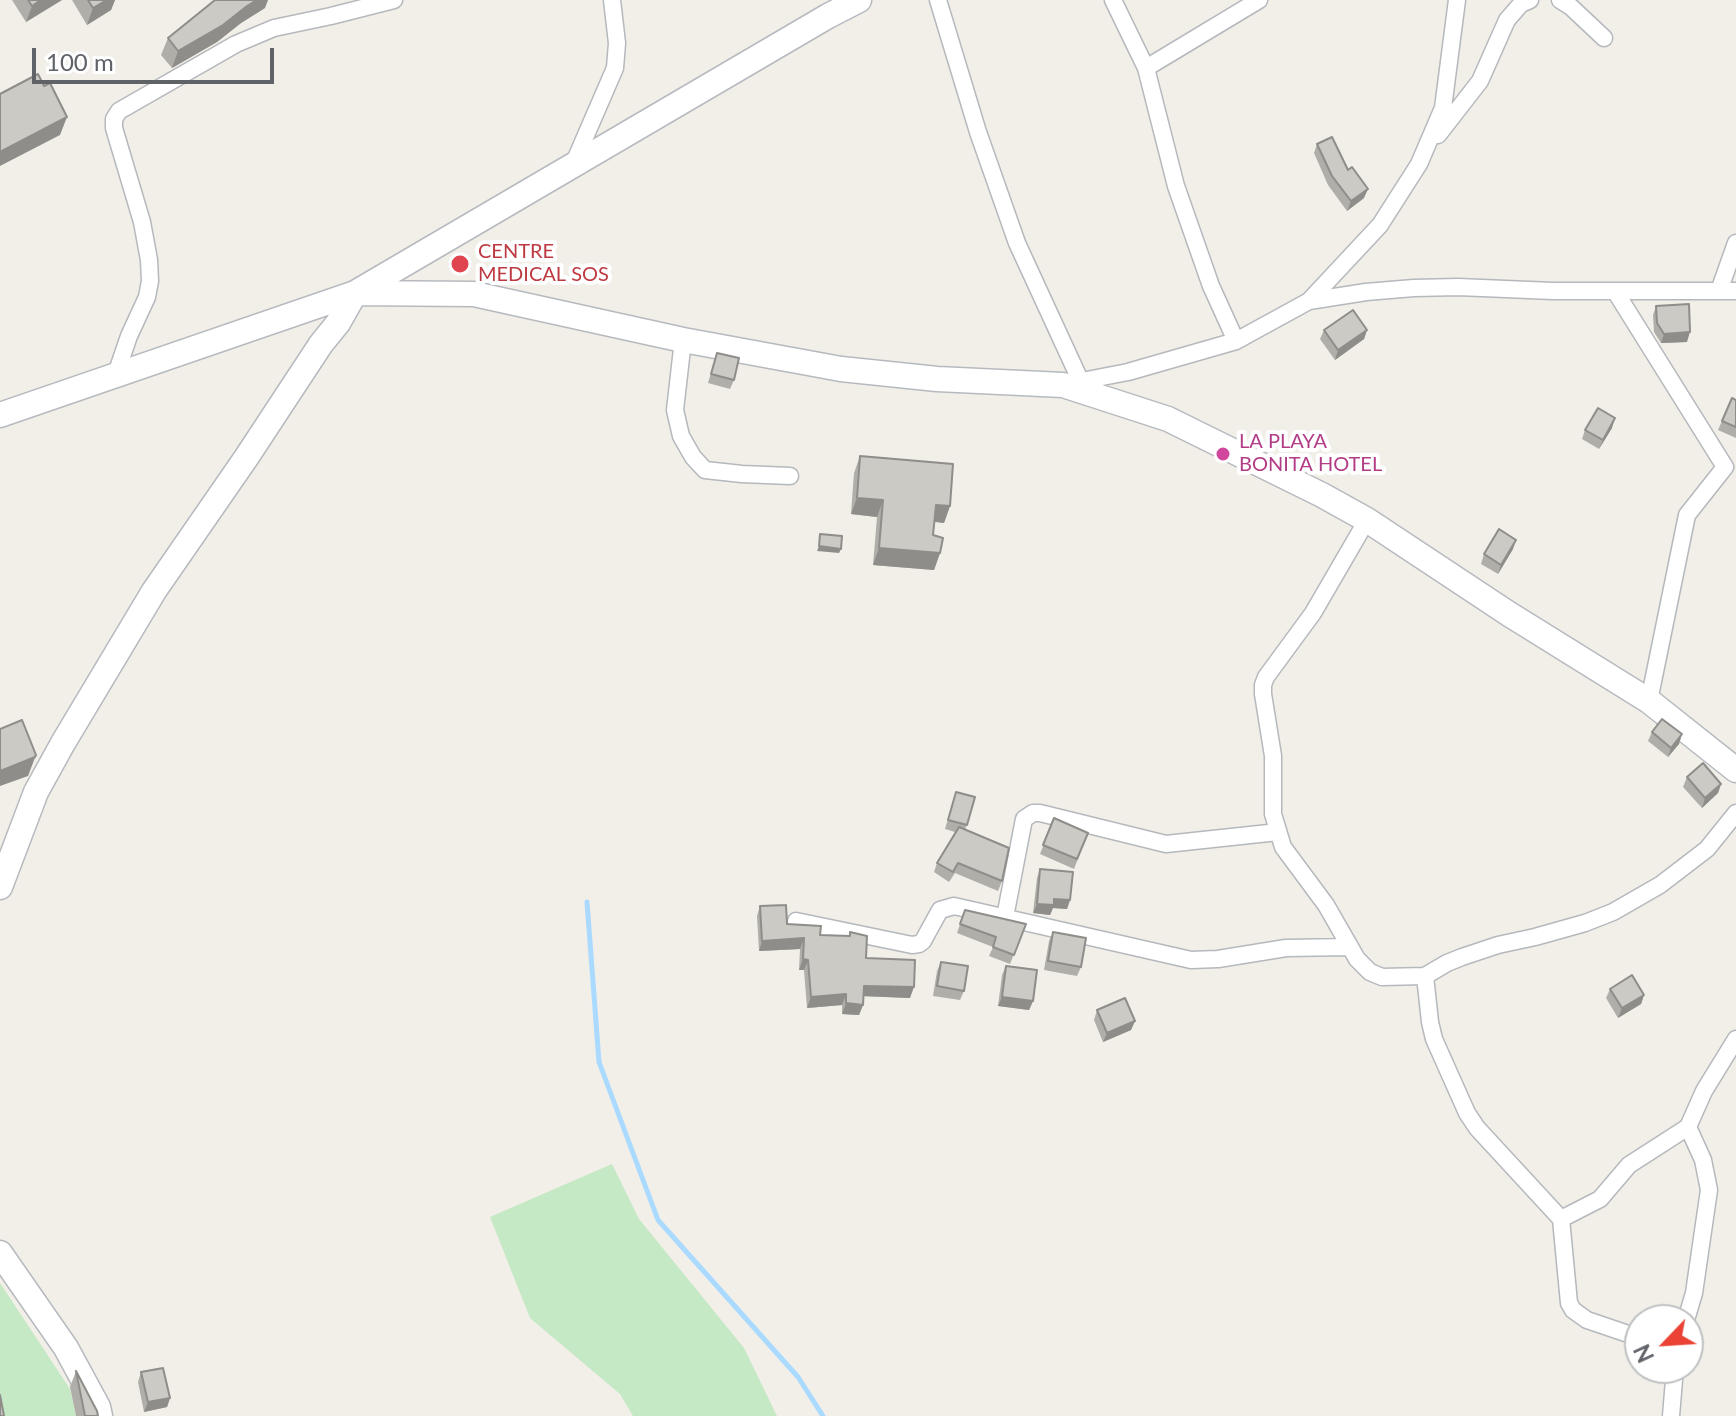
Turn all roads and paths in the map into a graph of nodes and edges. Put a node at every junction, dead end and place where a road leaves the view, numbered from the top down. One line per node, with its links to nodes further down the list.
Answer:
1 (394, 0): 21 (street)
2 (612, 0): 13 (street)
3 (859, 0): 13 (street)
4 (938, 0): 22 (street)
5 (1113, 0): 11 (street)
6 (1259, 0): 11 (street)
7 (1457, 0): 12 (street)
8 (1530, 0): 12 (street)
9 (1560, 0): 10 (street)
10 (1604, 38)
11 (1146, 68): 20 (street)
12 (1425, 151): 18 (street)
13 (573, 165): 17 (street)
14 (1736, 243): 16 (street)
15 (1615, 291): 16 (street); 18 (street); 26 (street)
16 (1727, 291)
17 (355, 293): 19 (street); 21 (street); 30 (street)
18 (1309, 301): 20 (street)
19 (683, 340): 22 (street); 24 (street)
20 (1236, 341): 22 (street)
21 (116, 374): 23 (street)
22 (1072, 384): 25 (street)
23 (0, 415)
24 (790, 476)
25 (1367, 520): 26 (street); 29 (street)
26 (1649, 701): 27 (street)
27 (1736, 770)
28 (1736, 813): 34 (street)
29 (1278, 832): 31 (street); 33 (street)
30 (0, 887)
31 (1005, 917): 32 (street); 33 (street)
32 (796, 921)
33 (1350, 947): 34 (street)
34 (1425, 976): 37 (street)
35 (1736, 1039): 36 (street)
36 (1688, 1127): 37 (street); 39 (street)
37 (1561, 1219): 40 (street)
38 (0, 1253): 42 (street)
39 (1691, 1304)
40 (1624, 1333)
41 (1674, 1384): 43 (street)
42 (100, 1416)
43 (1671, 1416)

